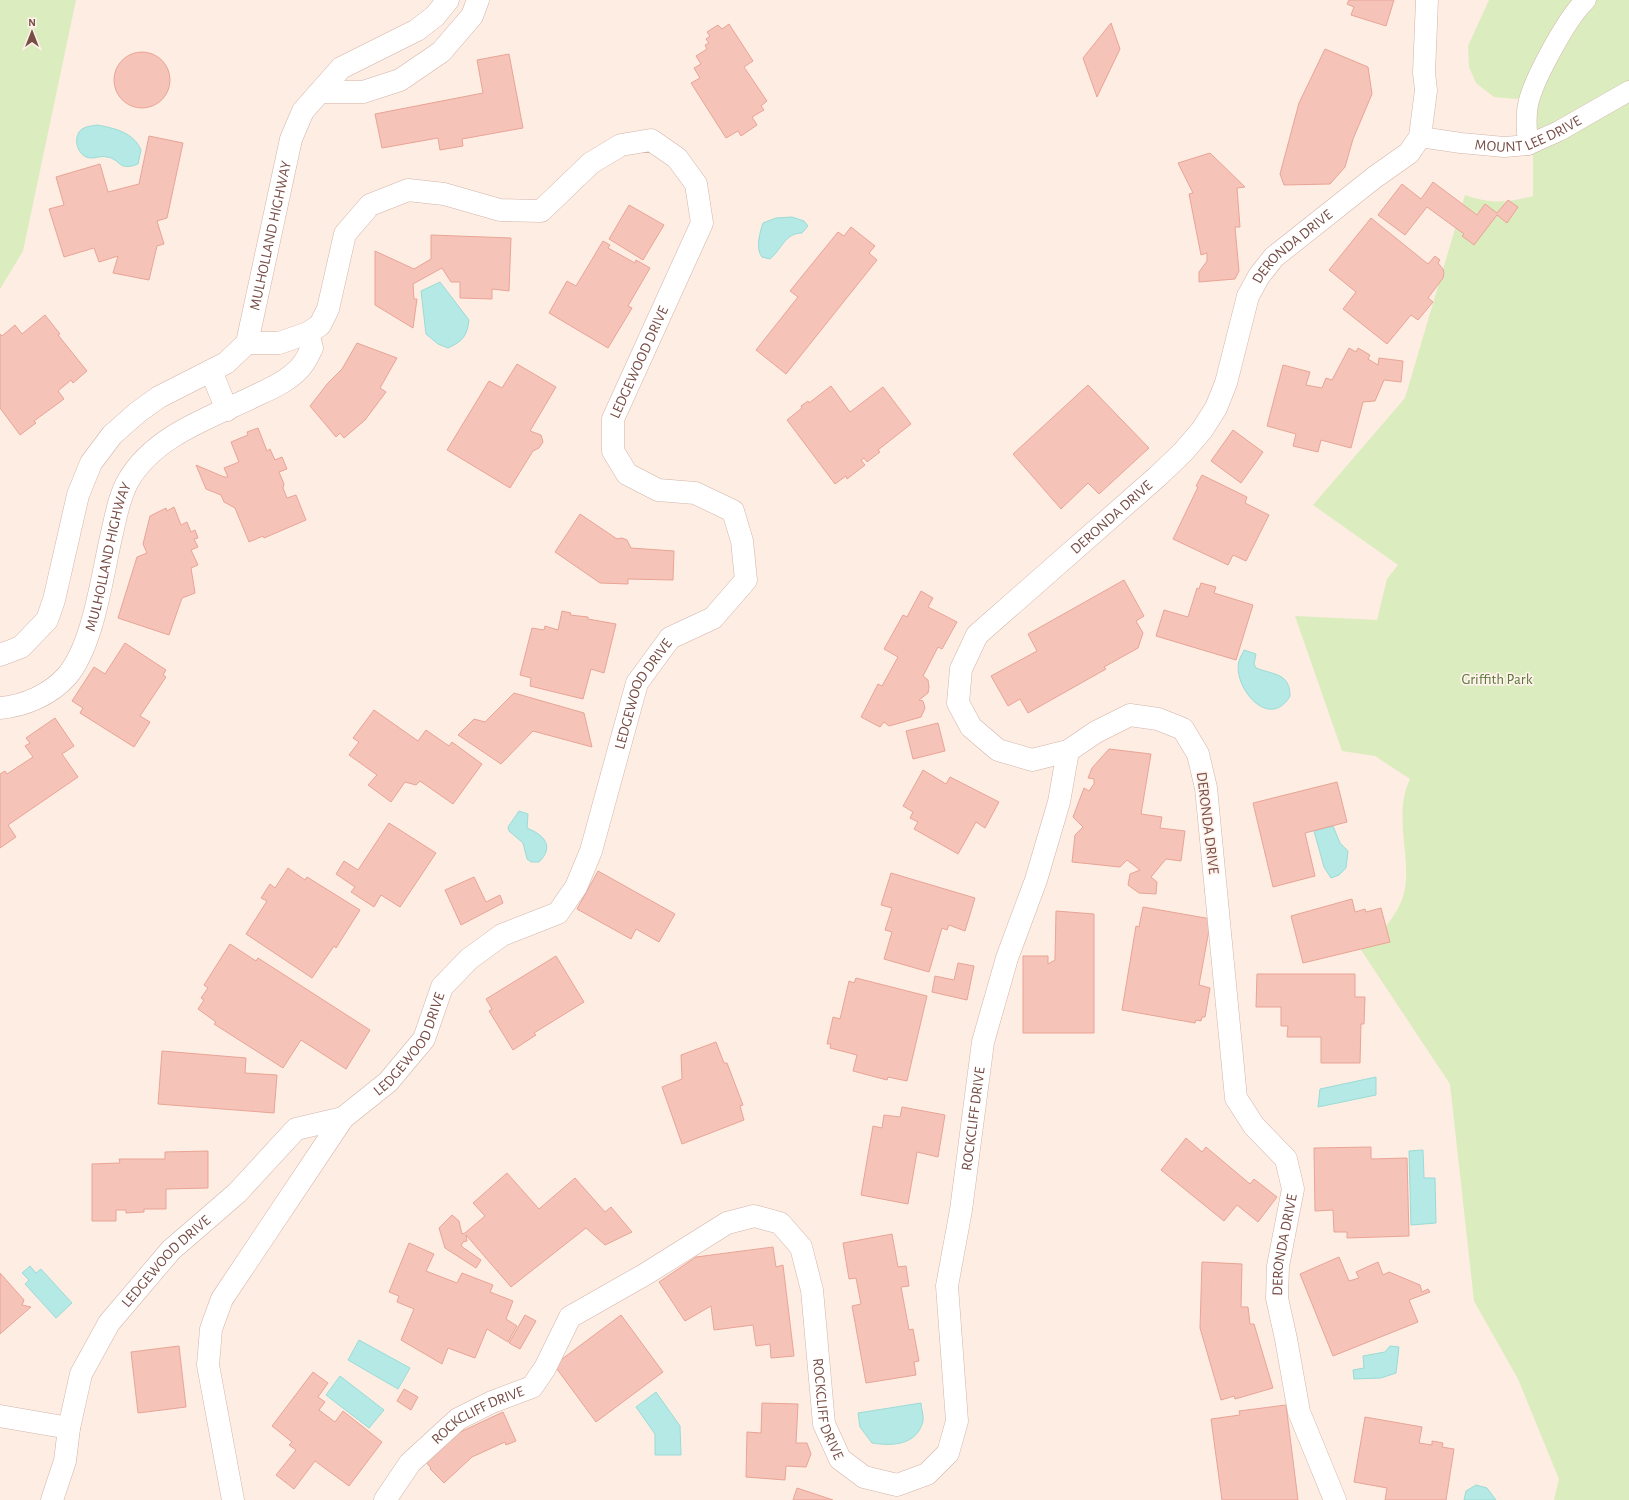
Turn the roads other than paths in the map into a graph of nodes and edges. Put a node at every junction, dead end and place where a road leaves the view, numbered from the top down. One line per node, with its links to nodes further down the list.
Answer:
1 (448, 0): 6 (street, MULHOLLAND HIGHWAY)
2 (478, 0): 6 (street)
3 (1427, 0): 7 (street)
4 (1586, 0): 8 (lane)
5 (1629, 91): 8 (lane, MOUNT LEE DRIVE)
6 (320, 92): 10 (street, MULHOLLAND HIGHWAY)
7 (1420, 137): 8 (lane, MOUNT LEE DRIVE); 15 (street, DERONDA DRIVE)
8 (1528, 145)
9 (308, 333): 10 (street, LEDGEWOOD DRIVE); 12 (street, MULHOLLAND HIGHWAY); 16 (street, LEDGEWOOD DRIVE)
10 (247, 343): 11 (street)
11 (211, 371): 12 (street); 13 (street)
12 (227, 410): 14 (street, MULHOLLAND HIGHWAY)
13 (0, 655)
14 (0, 708)
15 (1068, 752): 21 (street, ROCKCLIFF DRIVE); 22 (street, DERONDA DRIVE)
16 (343, 1118): 18 (street, LEDGEWOOD DRIVE); 20 (street)
17 (0, 1416): 18 (street)
18 (69, 1428): 19 (street, LEDGEWOOD DRIVE)
19 (52, 1500)
20 (233, 1500)
21 (385, 1500)
22 (1335, 1500)

